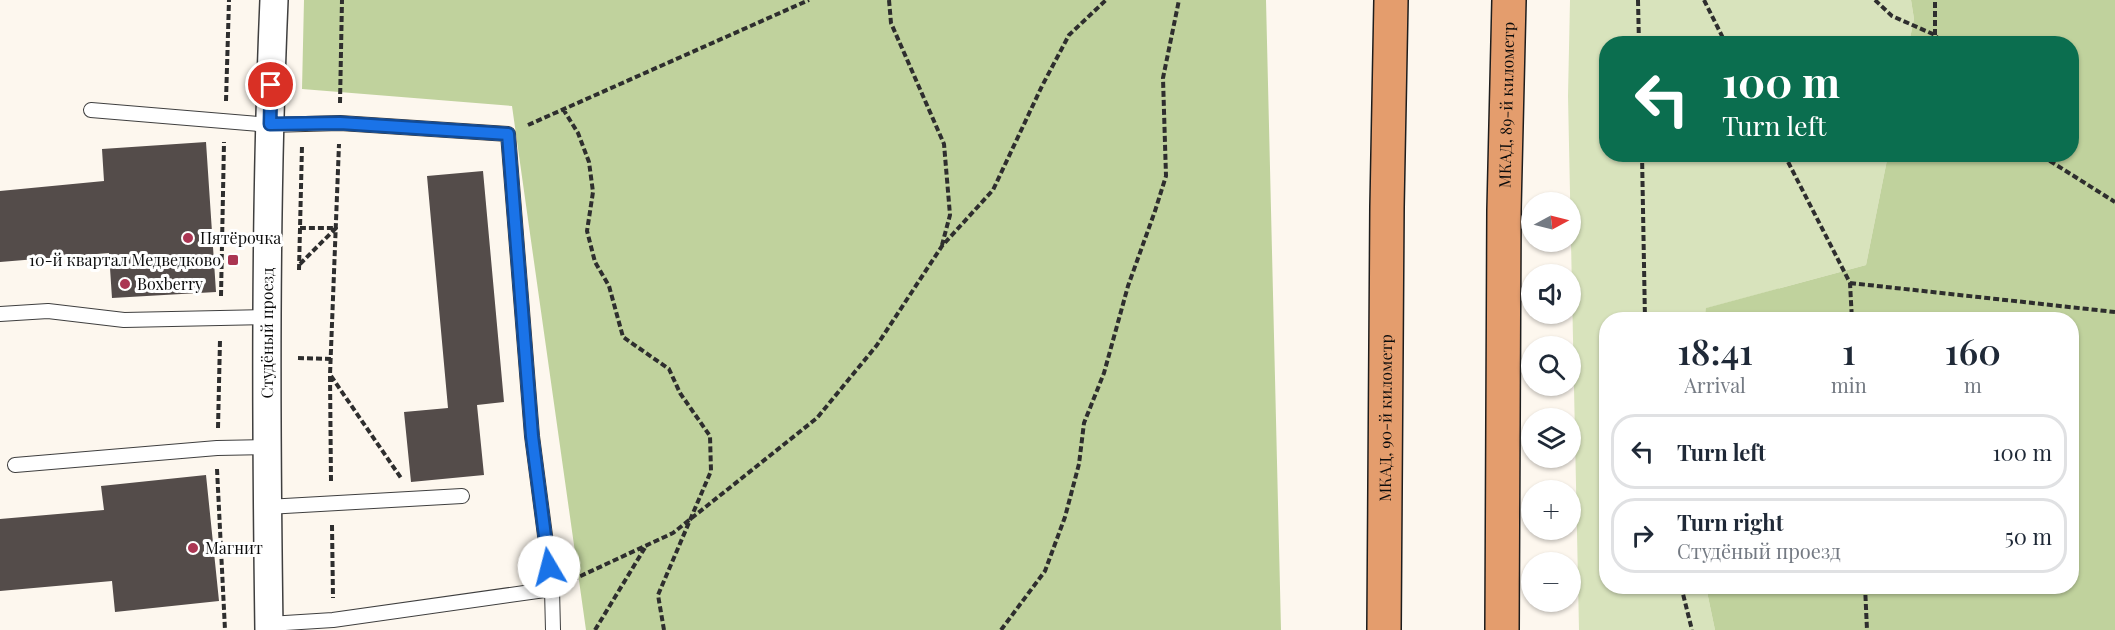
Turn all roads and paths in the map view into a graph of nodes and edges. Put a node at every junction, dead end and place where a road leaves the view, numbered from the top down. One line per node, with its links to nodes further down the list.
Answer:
1 (274, 0): 19 (street, Студёный проезд)
2 (342, 0): 18 (path)
3 (809, 0): 16 (path)
4 (889, 0): 28 (path)
5 (1106, 0): 28 (path)
6 (1179, 0): 59 (path)
7 (1391, 0): 55 (highway, МКАД, 90-й километр)
8 (1509, 0): 60 (highway, МКАД, 89-й километр)
9 (1638, 0): 14 (path)
10 (1704, 0): 15 (path)
11 (1875, 0): 13 (path)
12 (1935, 0): 13 (path)
13 (1935, 35)
14 (1639, 36)
15 (1722, 36)
16 (563, 109): 21 (path); 48 (path)
17 (91, 110): 19 (lane)
18 (340, 123): 20 (lane); 21 (lane); 27 (path)
19 (270, 124): 20 (lane); 36 (street, Студёный проезд)
20 (303, 124): 26 (path)
21 (508, 134): 50 (lane)
22 (1642, 162): 32 (path)
23 (1788, 162): 31 (path)
24 (2052, 162): 25 (path)
25 (2115, 202)
26 (300, 228): 27 (path); 29 (path)
27 (336, 228): 29 (path); 39 (path)
28 (942, 246): 48 (path)
29 (299, 265): 30 (path)
30 (299, 276)
31 (1850, 283): 33 (path); 34 (path)
32 (1646, 312)
33 (1852, 312)
34 (2115, 312)
35 (0, 314): 36 (lane)
36 (268, 317): 42 (street, Студёный проезд)
37 (298, 346): 38 (path)
38 (298, 358): 39 (path); 40 (path)
39 (331, 359): 41 (path)
40 (298, 370)
41 (330, 375): 45 (path); 46 (path)
42 (267, 447): 43 (lane); 47 (street, Студёный проезд)
43 (15, 465)
44 (462, 496): 45 (lane)
45 (416, 500): 46 (lane)
46 (332, 505): 47 (lane); 53 (path)
47 (267, 507): 54 (street, Студёный проезд)
48 (688, 521): 49 (path); 58 (path)
49 (647, 545): 50 (path); 57 (path)
50 (552, 589): 53 (lane); 56 (lane)
51 (1683, 594): 61 (path)
52 (1865, 594): 62 (path)
53 (333, 620): 54 (lane)
54 (269, 627)
55 (1384, 628)
56 (553, 630)
57 (595, 630)
58 (664, 630)
59 (1001, 630)
60 (1502, 630)
61 (1692, 630)
62 (1867, 630)

